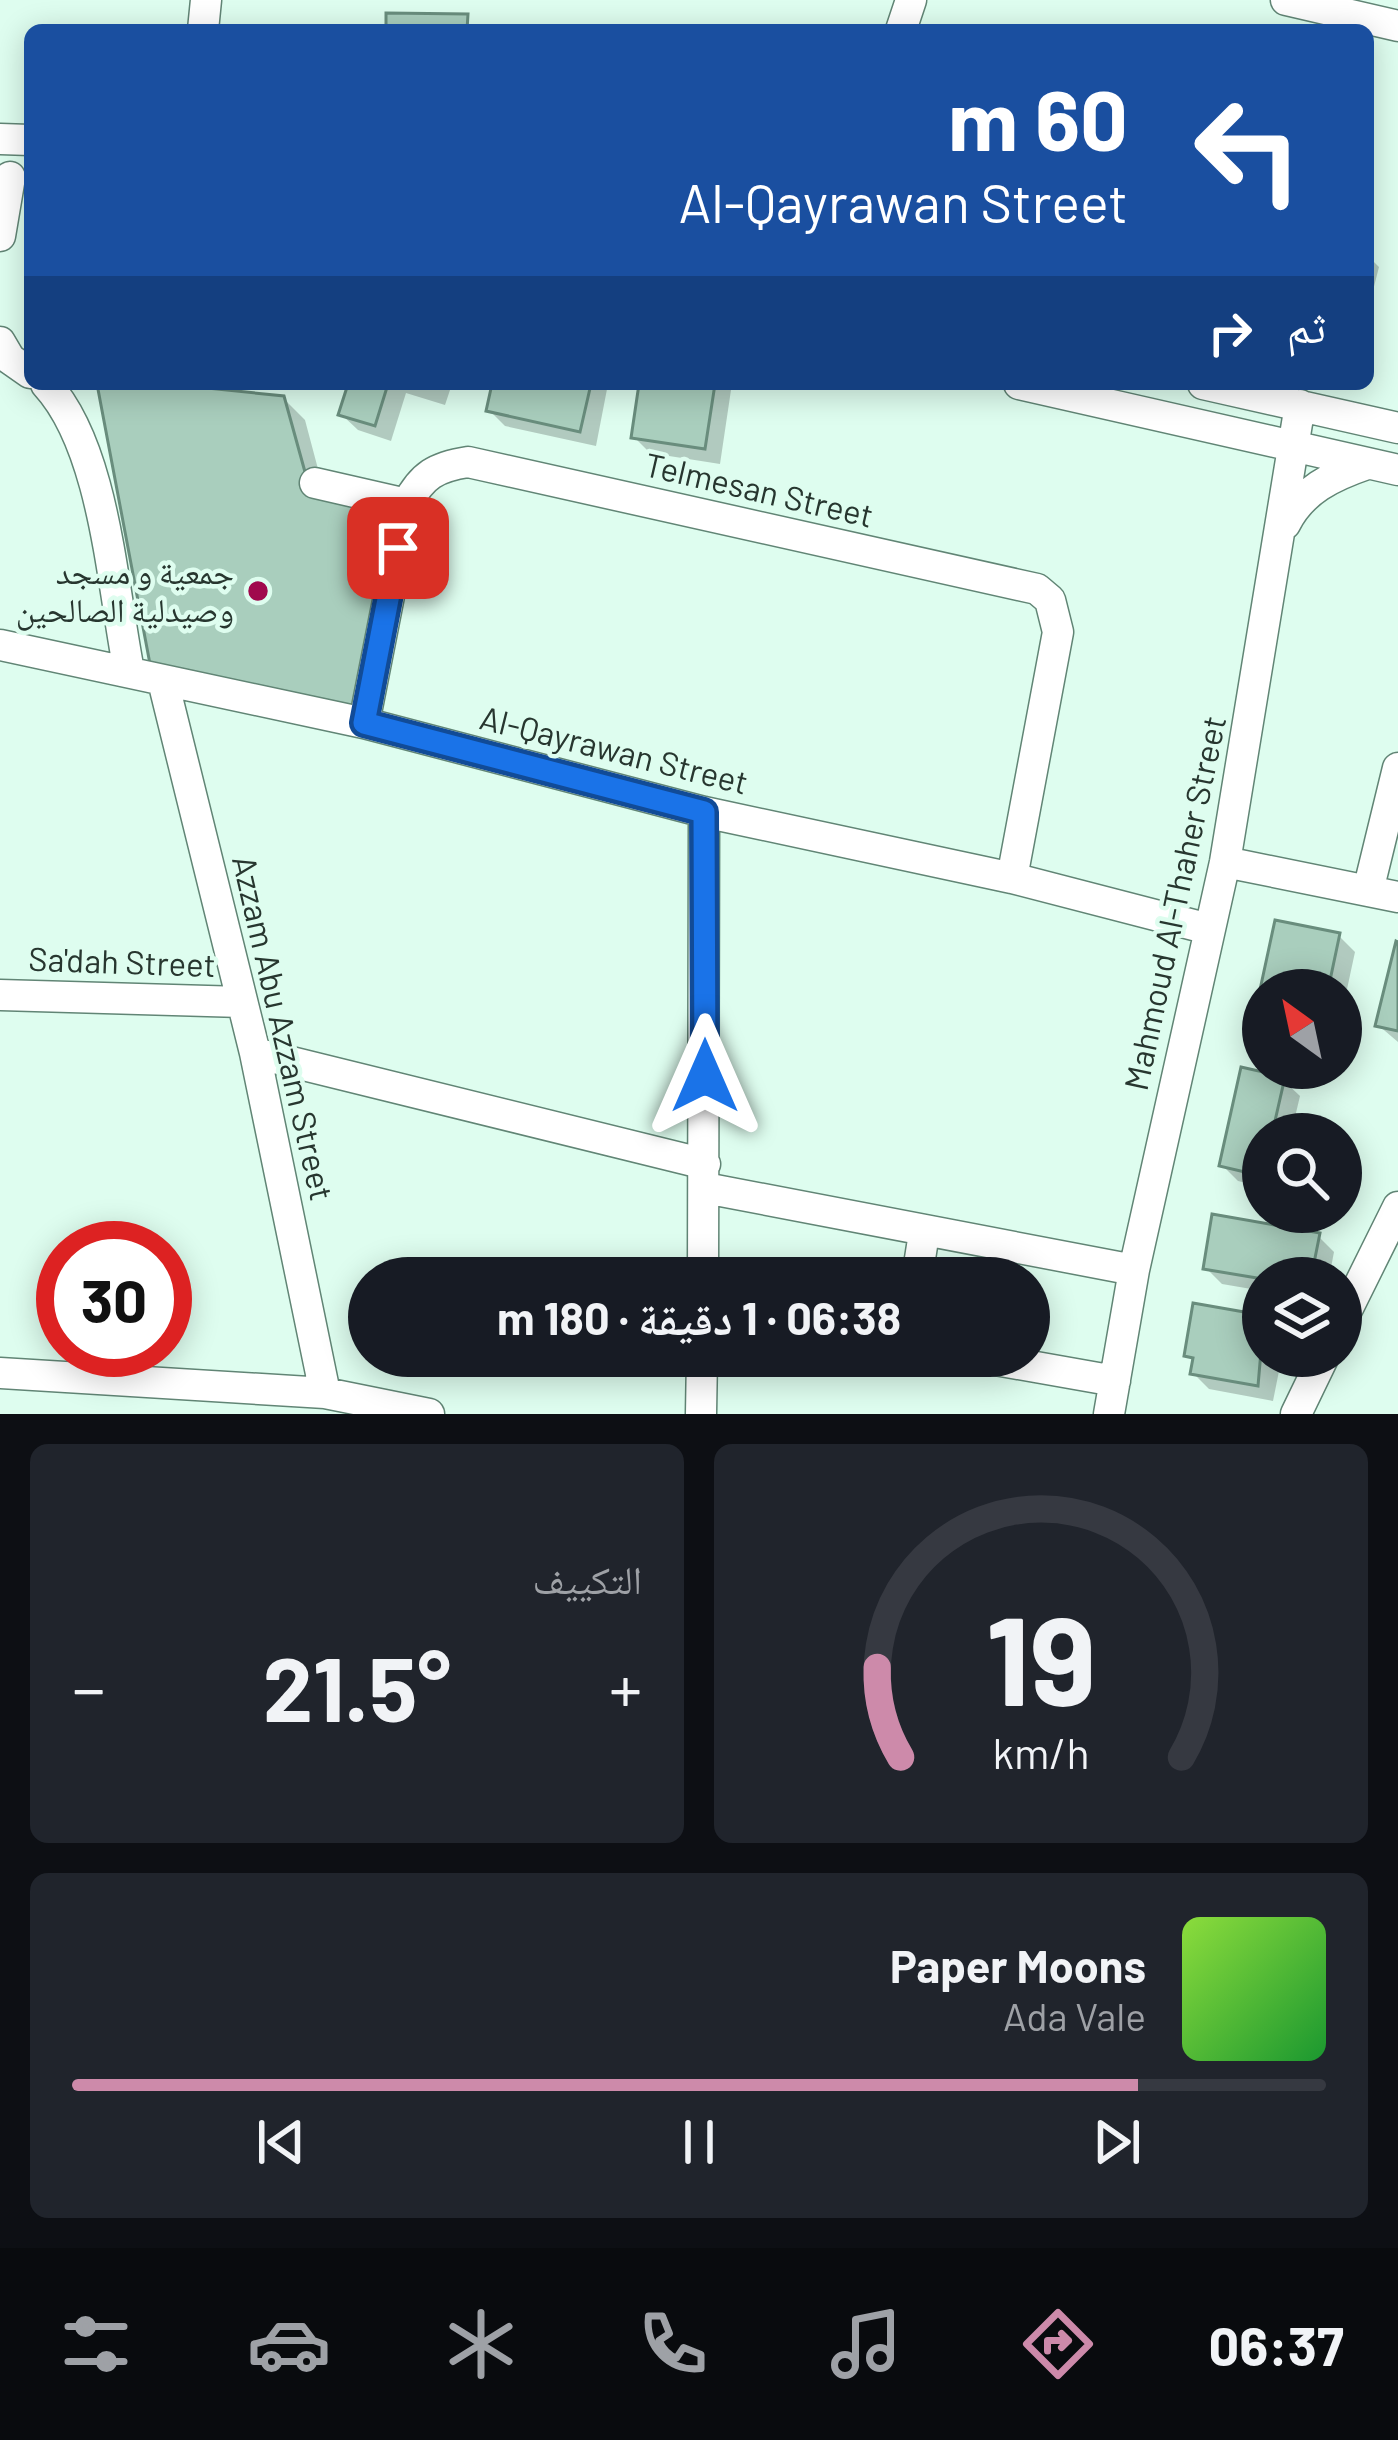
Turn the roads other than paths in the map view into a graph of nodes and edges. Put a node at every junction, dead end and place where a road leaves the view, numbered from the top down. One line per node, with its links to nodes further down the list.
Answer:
1 (1286, 0): 2 (street)
2 (1398, 26)
3 (13, 178): 4 (street)
4 (0, 236)
5 (0, 342): 6 (street)
6 (24, 369)
7 (51, 390): 19 (street)
8 (1044, 390): 12 (street)
9 (1229, 390): 10 (street)
10 (1300, 406): 11 (street); 12 (street, Mahmoud Al-Thaher Street)
11 (1398, 428)
12 (1292, 449): 13 (street); 17 (street, Mahmoud Al-Thaher Street)
13 (1367, 464): 14 (street); 17 (street)
14 (1398, 470)
15 (315, 483): 16 (street)
16 (407, 504): 21 (street); 25 (street, Telmesan Street)
17 (1283, 530): 24 (street, Mahmoud Al-Thaher Street)
18 (0, 645): 19 (street, Al-Qayrawan Street)
19 (129, 671): 20 (street, Al-Qayrawan Street)
20 (163, 681): 21 (street, Al-Qayrawan Street); 29 (street, Azzam Abu Azzam Street)
21 (364, 723): 23 (street, Al-Qayrawan Street)
22 (1398, 768): 26 (street)
23 (704, 812): 25 (street, Al-Qayrawan Street); 31 (street)
24 (1226, 862): 26 (street); 27 (street, Mahmoud Al-Thaher Street)
25 (1012, 878): 27 (street, Al-Qayrawan Street)
26 (1383, 894)
27 (1209, 929): 36 (street, Mahmoud Al-Thaher Street)
28 (0, 994): 29 (street, Sa'dah Street)
29 (242, 1002): 30 (street, Azzam Abu Azzam Street)
30 (255, 1053): 31 (street); 43 (street, Azzam Abu Azzam Street)
31 (705, 1176): 33 (street); 34 (street)
32 (1398, 1207): 37 (street)
33 (924, 1233): 35 (street); 36 (street)
34 (704, 1257)
35 (920, 1257)
36 (1134, 1270): 42 (street, Mahmoud Al-Thaher Street)
37 (1362, 1280)
38 (1050, 1370): 42 (street)
39 (0, 1373): 43 (street)
40 (702, 1377): 45 (street)
41 (1314, 1377): 47 (street)
42 (1115, 1381): 46 (street, Mahmoud Al-Thaher Street)
43 (326, 1394): 44 (street)
44 (430, 1414)
45 (701, 1414)
46 (1108, 1414)
47 (1296, 1414)

